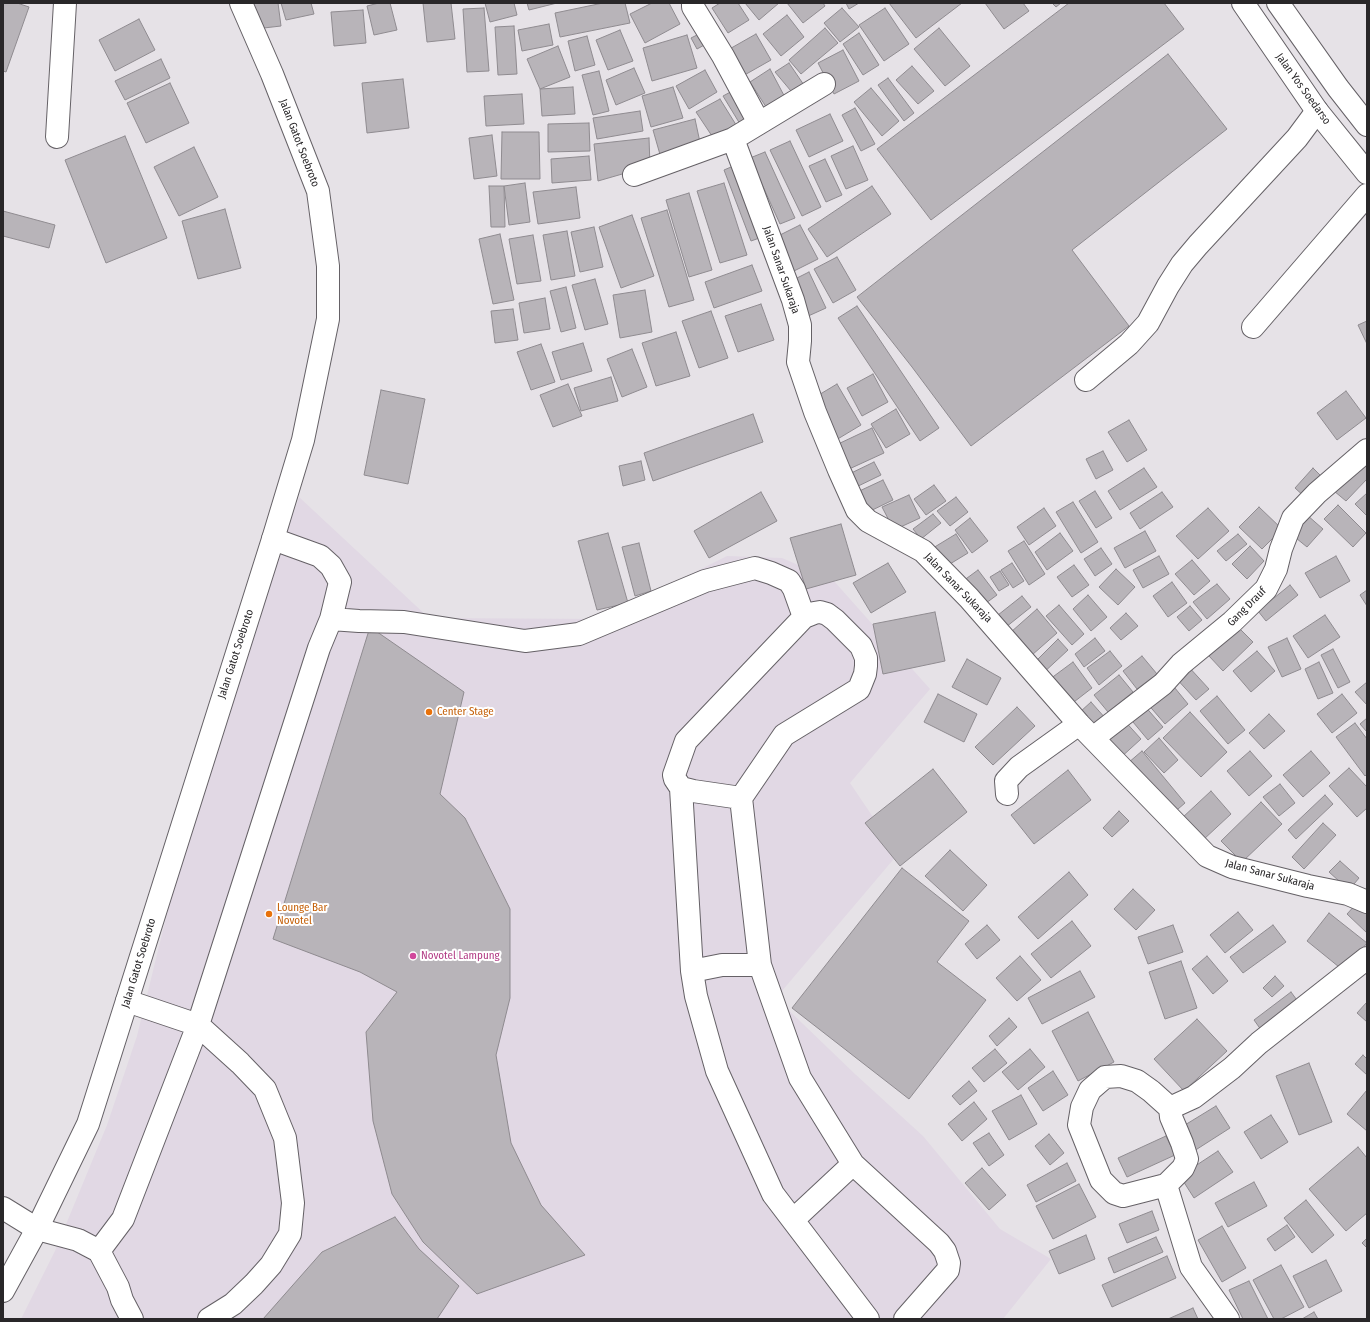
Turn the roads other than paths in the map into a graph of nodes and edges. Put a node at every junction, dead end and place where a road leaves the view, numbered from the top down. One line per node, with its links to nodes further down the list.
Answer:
1 (65, 3): 10 (main road)
2 (241, 3): 18 (main road, Jalan Gatot Soebroto)
3 (693, 3): 8 (main road)
4 (1243, 3): 7 (main road, Jalan Yos Soedarso)
5 (1278, 3): 9 (main road)
6 (824, 84): 8 (main road)
7 (1317, 111): 12 (main road, Jalan Yos Soedarso); 16 (main road)
8 (759, 123): 11 (main road)
9 (1367, 125)
10 (57, 137)
11 (733, 138): 13 (main road); 21 (main road, Jalan Sanar Sukaraja)
12 (1367, 173)
13 (634, 175)
14 (1367, 195): 15 (main road)
15 (1253, 327)
16 (1086, 380)
17 (1367, 450): 21 (main road, Gang Drauf)
18 (273, 539): 20 (main road); 29 (main road, Jalan Gatot Soebroto)
19 (804, 617): 20 (main road); 22 (main road); 24 (main road)
20 (331, 619): 30 (main road)
21 (1086, 731): 23 (main road, Gang Drauf); 25 (main road, Jalan Sanar Sukaraja)
22 (681, 788): 24 (main road); 28 (main road)
23 (1007, 794)
24 (741, 798): 27 (main road)
25 (1367, 902)
26 (1367, 958): 31 (main road)
27 (760, 965): 28 (main road); 32 (main road)
28 (692, 971): 35 (main road)
29 (127, 1001): 30 (main road); 36 (main road, Jalan Gatot Soebroto)
30 (198, 1026): 37 (main road); 40 (main road)
31 (1170, 1108): 33 (main road); 33 (main road)
32 (853, 1164): 35 (main road); 42 (main road)
33 (1166, 1185): 43 (main road)
34 (3, 1208): 36 (main road)
35 (793, 1220): 41 (main road)
36 (37, 1229): 37 (main road); 38 (main road, Jalan Gatot Soebroto)
37 (99, 1251): 39 (main road)
38 (3, 1290)
39 (132, 1319)
40 (209, 1319)
41 (868, 1319)
42 (905, 1319)
43 (1228, 1319)

